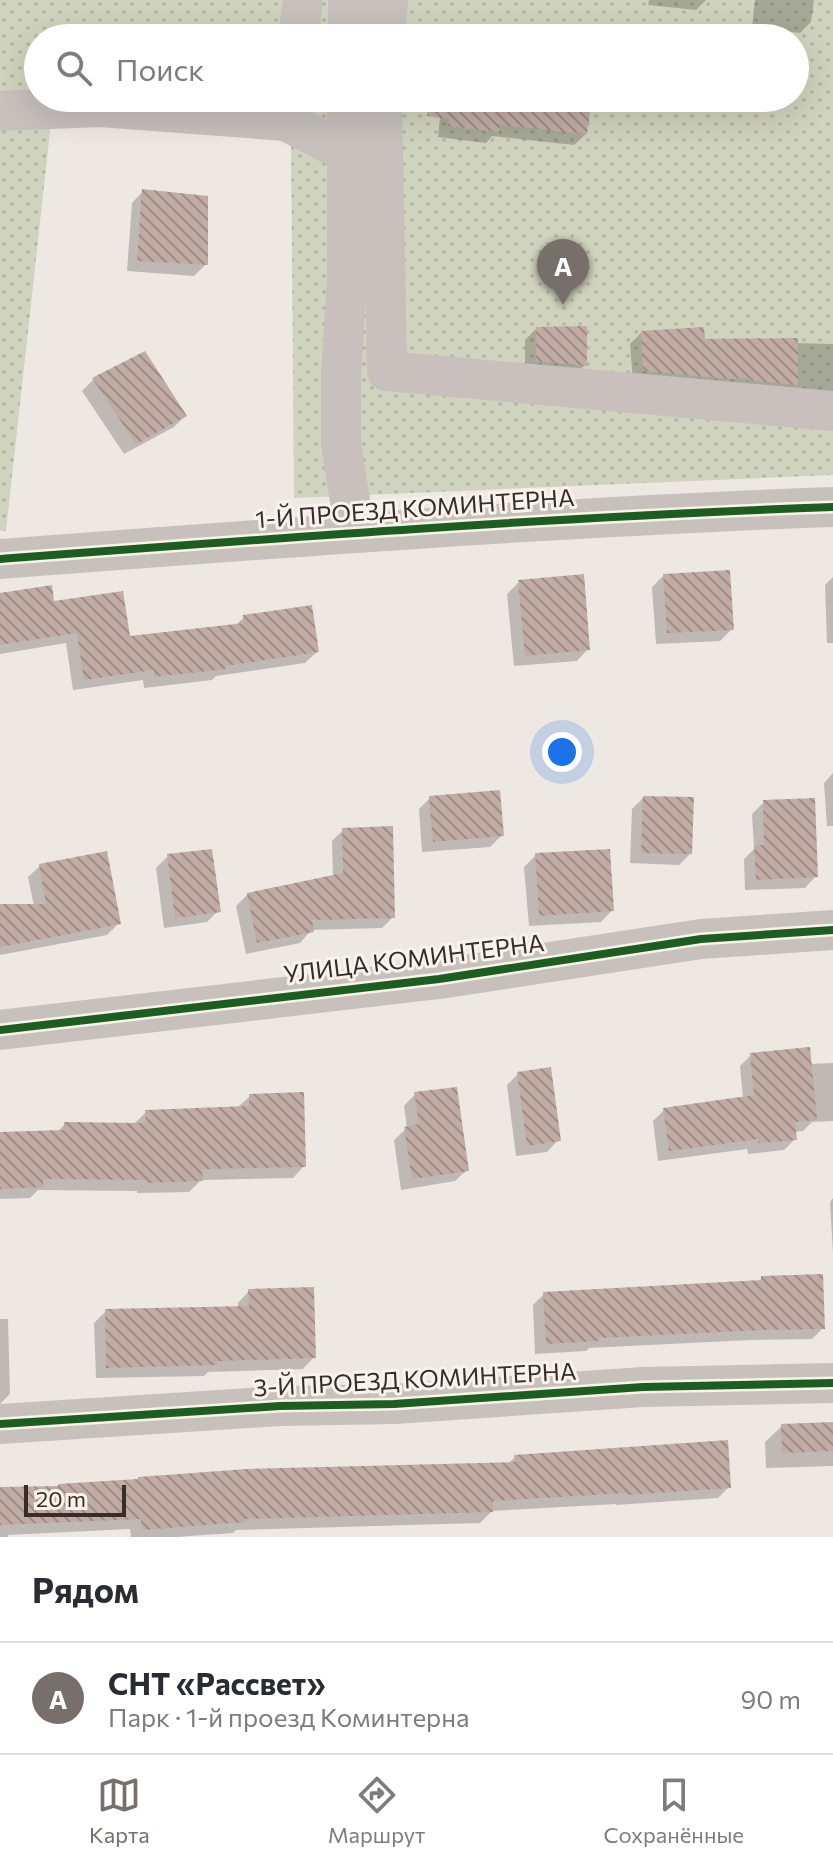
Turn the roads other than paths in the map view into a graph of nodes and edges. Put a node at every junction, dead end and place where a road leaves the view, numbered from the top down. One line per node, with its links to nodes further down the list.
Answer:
1 (303, 0): 4 (street)
2 (348, 0): 5 (street)
3 (388, 0): 6 (street)
4 (300, 24)
5 (348, 24)
6 (386, 24)
7 (24, 110): 8 (street)
8 (0, 111)
9 (292, 112): 12 (street)
10 (347, 112): 12 (street)
11 (382, 112): 13 (street)
12 (347, 153): 15 (street)
13 (833, 411)
14 (833, 507): 15 (street, 1-Й ПРОЕЗД КОМИНТЕРНА)
15 (355, 532): 16 (street, 1-Й ПРОЕЗД КОМИНТЕРНА)
16 (0, 559)
17 (833, 930): 18 (street, УЛИЦА КОМИНТЕРНА)
18 (0, 1030)
19 (833, 1383): 20 (street, 3-Й ПРОЕЗД КОМИНТЕРНА)
20 (0, 1424)

